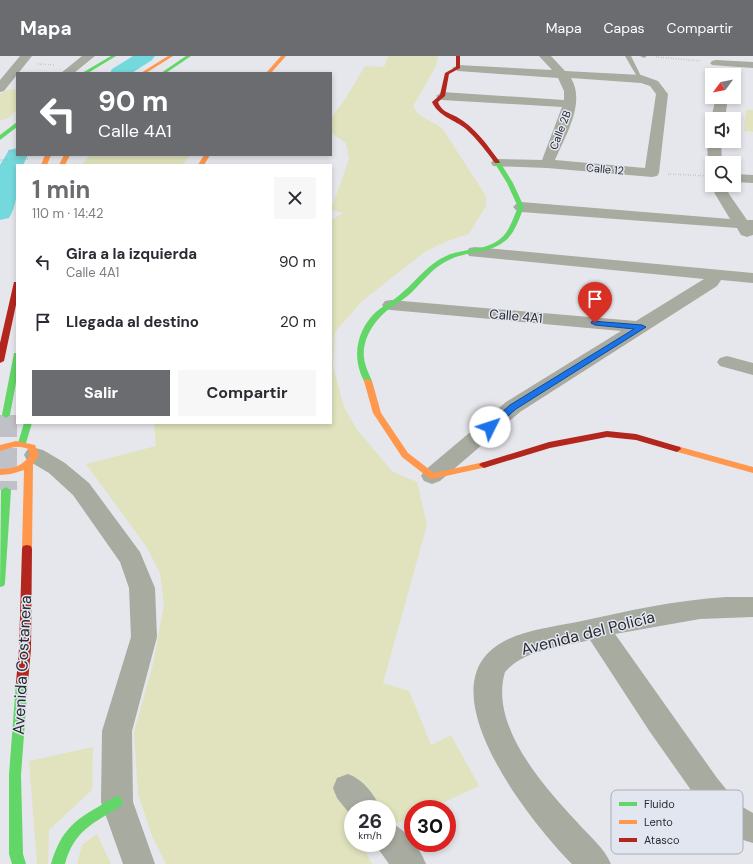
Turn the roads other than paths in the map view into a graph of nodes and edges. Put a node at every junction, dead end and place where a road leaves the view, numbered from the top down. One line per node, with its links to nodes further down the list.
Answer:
1 (89, 56): 15 (street)
2 (114, 56): 15 (street)
3 (124, 56): 17 (street)
4 (171, 56): 18 (street)
5 (189, 56): 19 (street)
6 (284, 56): 20 (street)
7 (545, 56): 21 (street, Calle 2B)
8 (628, 56): 22 (lane)
9 (705, 56): 12 (street)
10 (23, 60): 24 (street)
11 (458, 62): 21 (street); 25 (street)
12 (716, 63): 13 (street); 14 (street)
13 (753, 65)
14 (722, 68)
15 (81, 69): 16 (street)
16 (70, 72)
17 (96, 72)
18 (145, 72)
19 (165, 72)
20 (269, 72)
21 (562, 74): 22 (street); 26 (street, Calle 2B)
22 (641, 79): 32 (street, Calle 12)
23 (16, 86): 24 (street)
24 (1, 88)
25 (442, 96): 26 (street); 31 (street)
26 (570, 104): 32 (street, Calle 2B)
27 (16, 116): 29 (street)
28 (16, 125): 30 (street)
29 (0, 129)
30 (0, 138)
31 (498, 163): 32 (street, Calle 12); 36 (street)
32 (547, 164)
33 (741, 178): 34 (street)
34 (753, 179)
35 (721, 192): 37 (street)
36 (520, 207): 37 (street); 39 (street)
37 (747, 225): 38 (street)
38 (753, 239)
39 (475, 252): 40 (street); 43 (street)
40 (715, 274): 41 (street); 44 (street)
41 (753, 278)
42 (16, 289): 46 (street)
43 (391, 305): 44 (street, Calle 4A1); 55 (street)
44 (642, 327): 55 (street)
45 (16, 360): 49 (street)
46 (0, 361)
47 (727, 362): 48 (street)
48 (753, 369)
49 (6, 415)
50 (28, 424): 52 (street, Avenida Costanera)
51 (0, 448): 52 (street)
52 (29, 454): 54 (street); 61 (street); 65 (street, Avenida Costanera)
53 (753, 470): 55 (street)
54 (0, 472)
55 (432, 476)
56 (6, 490): 57 (street)
57 (0, 583)
58 (753, 607): 59 (street, Avenida del Policía)
59 (597, 629): 60 (street); 69 (street, Avenida del Policía)
60 (708, 790)
61 (117, 802): 66 (street); 67 (street)
62 (743, 826): 63 (street)
63 (753, 828)
64 (396, 847): 68 (street)
65 (19, 864)
66 (58, 864)
67 (139, 864)
68 (410, 864)
69 (595, 864)

